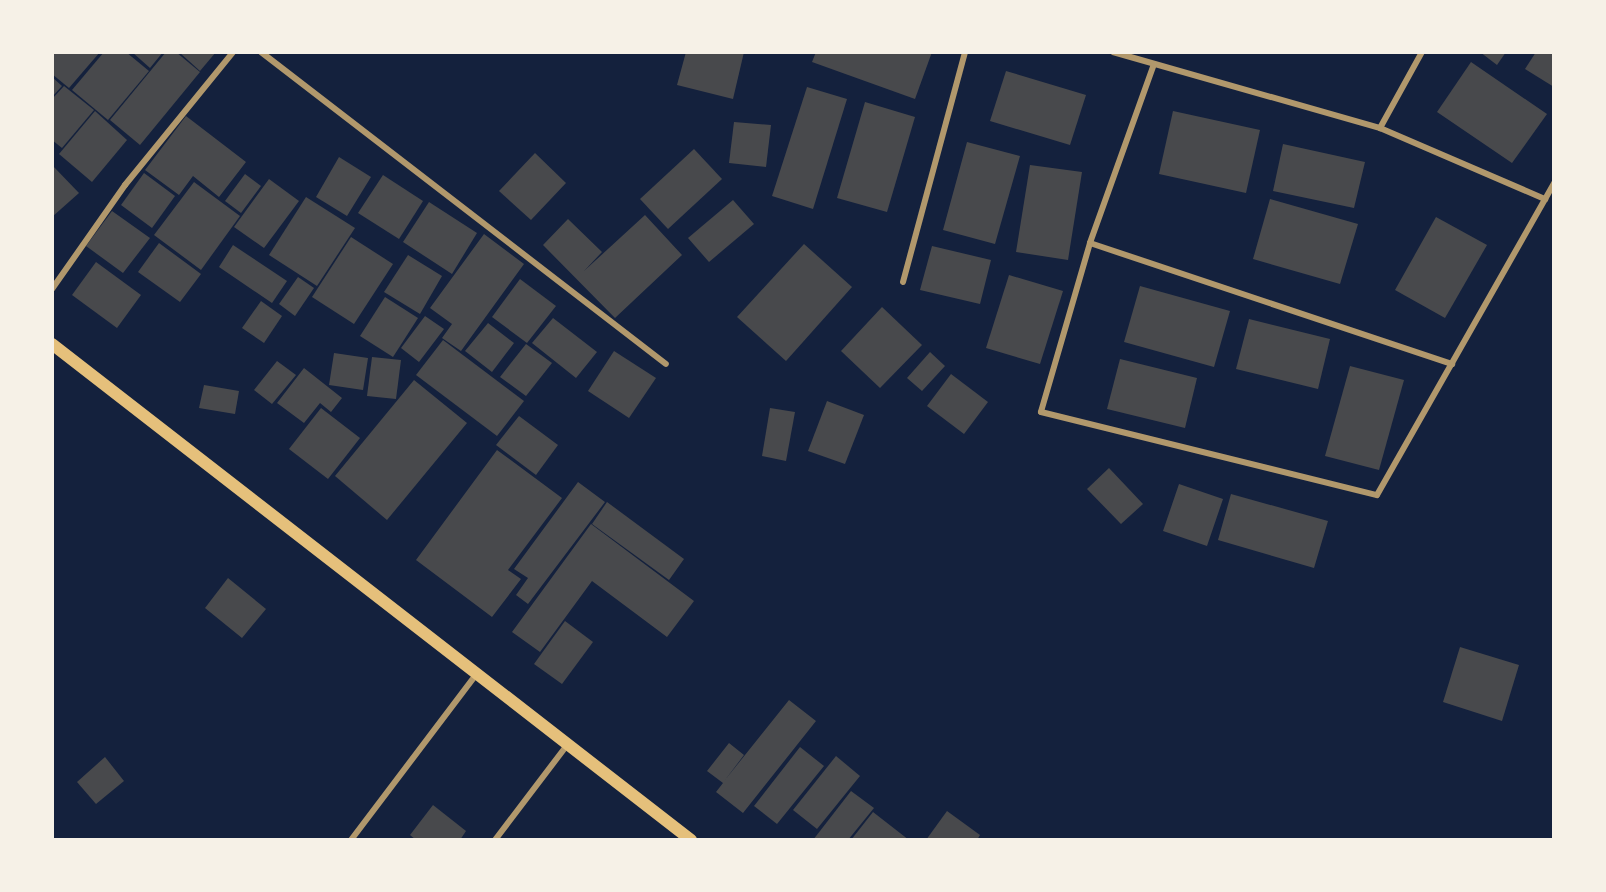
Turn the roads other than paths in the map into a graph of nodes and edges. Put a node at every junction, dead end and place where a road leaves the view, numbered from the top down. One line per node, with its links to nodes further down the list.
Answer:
1 (233, 52): 12 (street)
2 (261, 52): 14 (street)
3 (965, 52): 11 (street)
4 (1113, 52): 6 (street)
5 (1422, 52): 7 (street)
6 (1154, 64): 7 (street); 10 (street)
7 (1380, 128): 9 (street)
8 (1554, 183): 9 (street)
9 (1545, 199): 15 (street)
10 (1090, 243): 15 (street); 15 (street)
11 (903, 282)
12 (52, 290)
13 (52, 344): 16 (main road)
14 (666, 364)
15 (1452, 364)
16 (476, 675): 17 (main road); 18 (street)
17 (567, 745): 19 (street); 20 (main road)
18 (351, 840)
19 (495, 840)
20 (691, 840)

